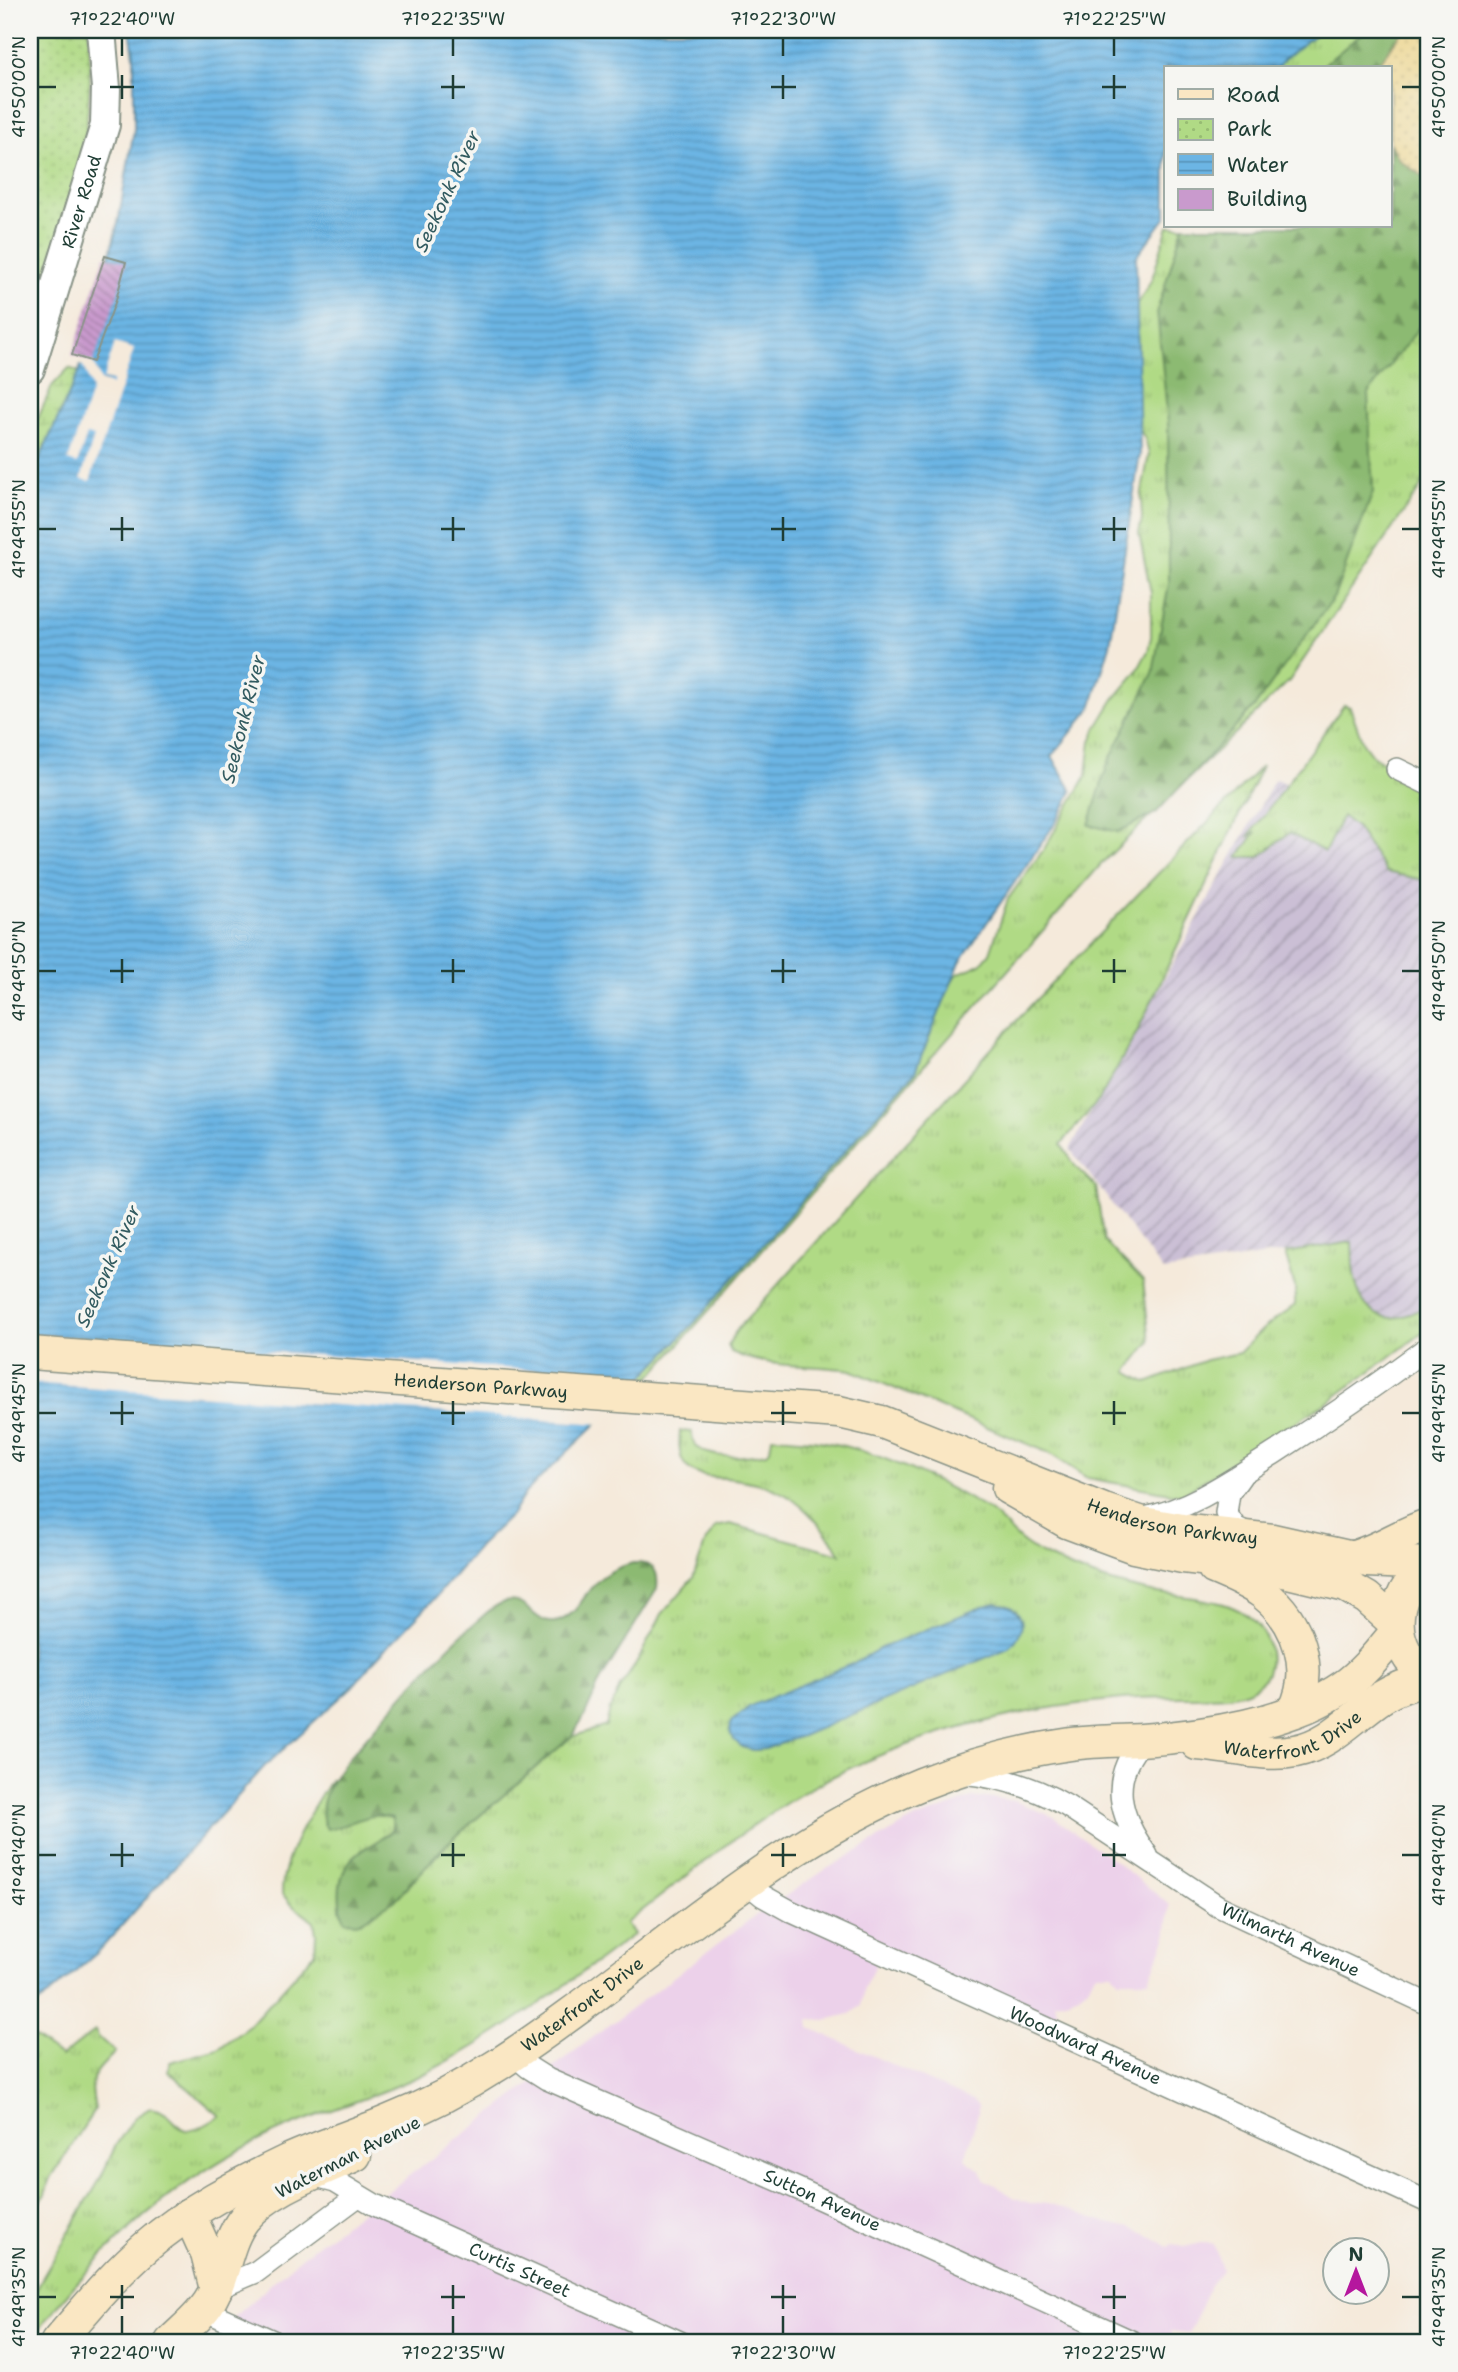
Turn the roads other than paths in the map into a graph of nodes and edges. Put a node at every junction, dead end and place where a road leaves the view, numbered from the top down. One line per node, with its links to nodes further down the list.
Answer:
1 (101, 30): 2 (street, River Road)
2 (30, 369)
3 (1397, 769): 4 (street)
4 (1428, 784)
5 (1428, 1347): 8 (street)
6 (30, 1353): 7 (main road, Henderson Parkway)
7 (925, 1438): 9 (main road, Henderson Parkway); 12 (main road, Henderson Parkway)
8 (1245, 1472): 9 (street); 11 (street)
9 (1131, 1519): 11 (main road, Henderson Parkway)
10 (1428, 1525): 13 (main road)
11 (1258, 1538): 13 (main road, Henderson Parkway)
12 (1183, 1557): 15 (main road, Henderson Parkway); 17 (main road)
13 (1351, 1558): 14 (main road, Henderson Parkway)
14 (1428, 1566): 15 (main road, Henderson Parkway)
15 (1397, 1628): 16 (main road, Henderson Parkway); 17 (main road, Waterfront Drive)
16 (1428, 1678): 18 (main road, Waterfront Drive)
17 (1294, 1711): 18 (main road, Waterfront Drive)
18 (1143, 1740): 19 (main road, Waterfront Drive); 20 (street, Wilmarth Avenue)
19 (956, 1772): 20 (street, Wilmarth Avenue); 21 (main road, Waterfront Drive)
20 (1158, 1867): 22 (street, Wilmarth Avenue)
21 (747, 1883): 23 (main road, Waterfront Drive); 28 (street, Woodward Avenue)
22 (1428, 2004)
23 (513, 2054): 24 (main road, Waterfront Drive); 35 (street, Sutton Avenue)
24 (441, 2096): 25 (main road, Waterman Avenue); 29 (main road, Waterfront Drive)
25 (358, 2153): 26 (main road, Waterman Avenue); 27 (street)
26 (312, 2175): 27 (street, Curtis Street); 30 (main road, Waterman Avenue)
27 (359, 2196): 30 (street); 34 (street, Curtis Street)
28 (1428, 2202)
29 (188, 2214): 30 (main road); 31 (main road, Waterfront Drive)
30 (210, 2300): 32 (main road, Waterman Avenue); 33 (street)
31 (57, 2342)
32 (171, 2342)
33 (275, 2342)
34 (680, 2342)
35 (1133, 2342)

